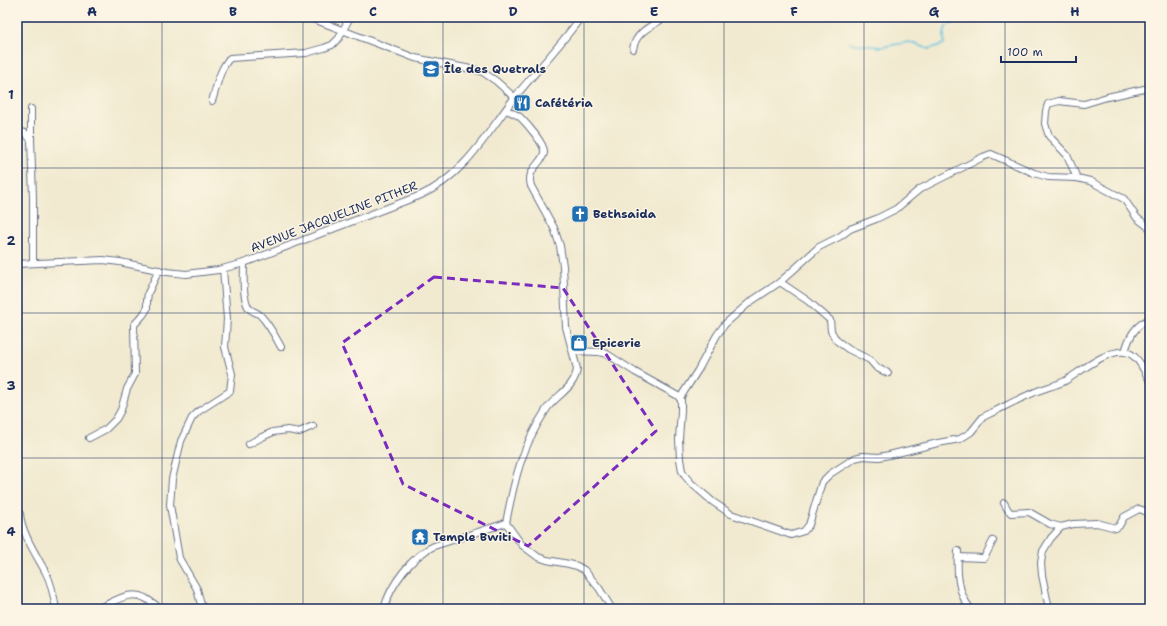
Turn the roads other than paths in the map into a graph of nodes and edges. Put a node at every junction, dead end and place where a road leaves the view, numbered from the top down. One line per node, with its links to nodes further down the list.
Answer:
1 (308, 17): 5 (street)
2 (350, 17): 5 (street)
3 (582, 17): 8 (street, AVENUE JACQUELINE PITHER)
4 (666, 17): 6 (street)
5 (344, 31): 8 (street); 9 (street)
6 (633, 48)
7 (1150, 88): 14 (street)
8 (515, 98): 11 (street, AVENUE JACQUELINE PITHER)
9 (212, 101)
10 (32, 109): 13 (street)
11 (506, 110): 17 (street, AVENUE JACQUELINE PITHER); 24 (street)
12 (17, 130): 13 (street)
13 (31, 140): 16 (street)
14 (1077, 178): 15 (street); 21 (street)
15 (1150, 228)
16 (33, 262): 18 (street, AVENUE JACQUELINE PITHER); 20 (street, AVENUE JACQUELINE PITHER)
17 (244, 263): 19 (street, AVENUE JACQUELINE PITHER); 23 (street)
18 (17, 264)
19 (223, 269): 20 (street, AVENUE JACQUELINE PITHER); 41 (street)
20 (159, 270): 30 (street)
21 (780, 282): 26 (street); 28 (street)
22 (1150, 319): 25 (street)
23 (280, 347)
24 (573, 351): 28 (street); 35 (street)
25 (1125, 352): 27 (street); 28 (street)
26 (888, 373)
27 (1150, 381)
28 (680, 398)
29 (313, 426): 31 (street)
30 (89, 438)
31 (249, 444)
32 (1004, 504): 36 (street)
33 (20, 514): 38 (street)
34 (1149, 516): 36 (street)
35 (506, 523): 42 (street); 43 (street)
36 (1061, 527): 45 (street)
37 (993, 541): 44 (street)
38 (56, 609)
39 (96, 609): 40 (street)
40 (161, 609)
41 (202, 609)
42 (384, 609)
43 (612, 609)
44 (971, 609)
45 (1049, 609)

